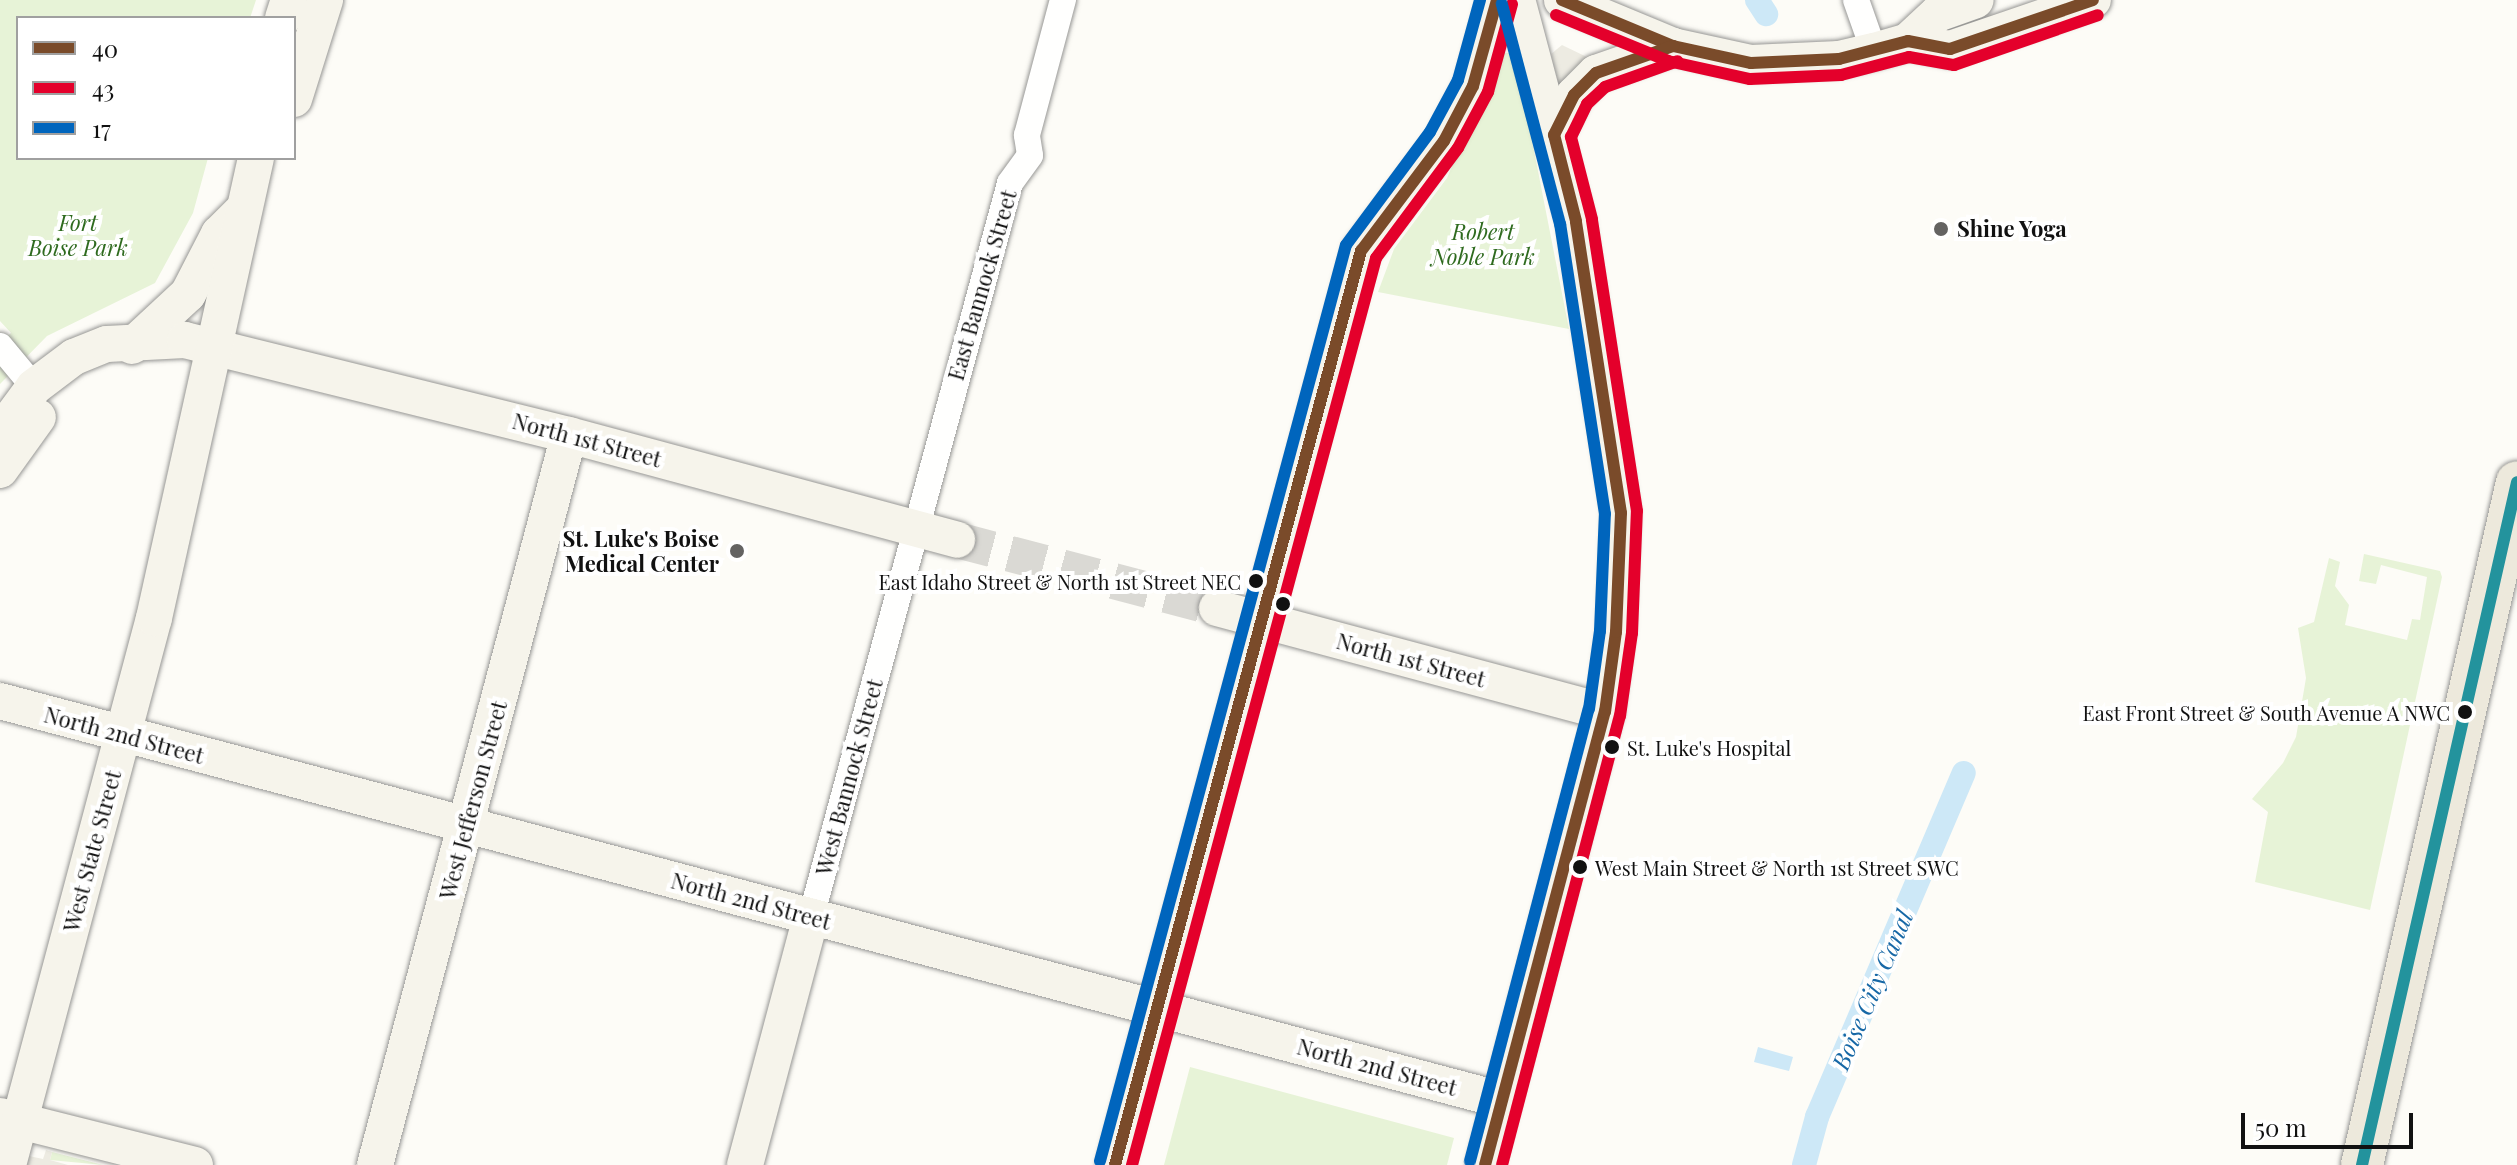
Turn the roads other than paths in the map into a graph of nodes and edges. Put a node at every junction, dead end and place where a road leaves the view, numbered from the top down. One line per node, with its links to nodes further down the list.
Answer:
1 (325, 0): 11 (street)
2 (1063, 0): 22 (street, East Bannock Street)
3 (1497, 0): 26 (street)
4 (1517, 0): 12 (street)
5 (1562, 0): 9 (street)
6 (1856, 0): 10 (street)
7 (1976, 0): 10 (street)
8 (2093, 0): 10 (street)
9 (1673, 46): 10 (street); 12 (street)
10 (1891, 46)
11 (296, 93)
12 (1554, 135): 28 (street)
13 (257, 178): 14 (street); 16 (street, West State Street)
14 (140, 340): 16 (street, North 1st Street); 17 (street, North 1st Street); 20 (street)
15 (0, 346): 17 (street)
16 (215, 350): 19 (street, North 1st Street); 29 (street, West State Street)
17 (34, 387): 18 (street, North 1st Street)
18 (0, 433)
19 (569, 435): 22 (street, North 1st Street); 30 (street, West Jefferson Street)
20 (0, 470)
21 (2517, 482): 23 (main road)
22 (915, 528): 24 (street, North 1st Street); 31 (street, West Bannock Street)
23 (2511, 538): 41 (main road)
24 (957, 540)
25 (1217, 608): 26 (street, North 1st Street)
26 (1260, 620): 28 (street, North 1st Street); 32 (street)
27 (0, 701): 29 (street, North 2nd Street)
28 (1605, 712): 33 (street)
29 (124, 734): 30 (street, North 2nd Street); 34 (street, West State Street)
30 (466, 825): 31 (street, North 2nd Street); 37 (street, West Jefferson Street)
31 (811, 917): 32 (street, North 2nd Street); 38 (street, West Bannock Street)
32 (1156, 1008): 33 (street, North 2nd Street); 39 (street)
33 (1502, 1100): 40 (street)
34 (10, 1119): 35 (street, West State Street); 36 (street)
35 (8, 1165)
36 (195, 1165)
37 (375, 1165)
38 (745, 1165)
39 (1115, 1165)
40 (1485, 1165)
41 (2362, 1165)

